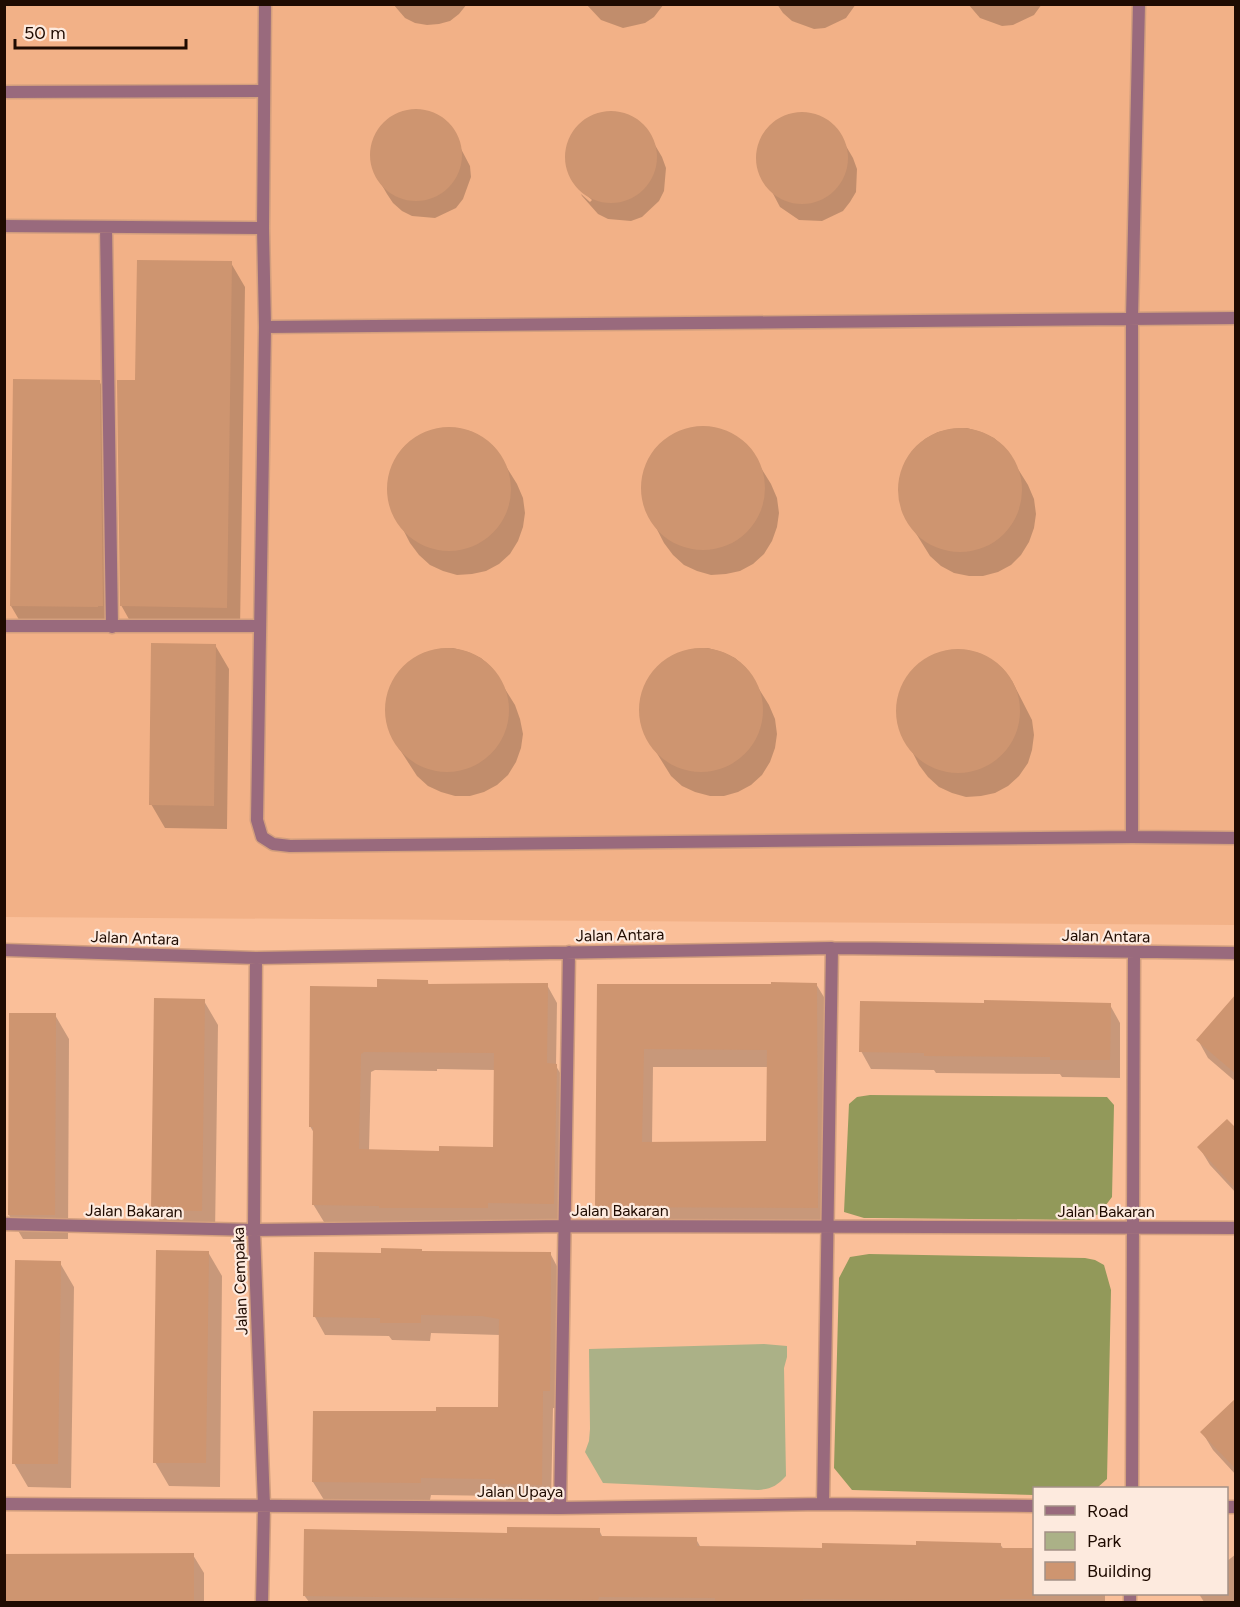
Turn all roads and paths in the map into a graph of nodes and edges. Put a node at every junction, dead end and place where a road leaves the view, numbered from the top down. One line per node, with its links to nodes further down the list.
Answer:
1 (265, 4): 4 (street)
2 (1139, 4): 8 (street)
3 (4, 92): 4 (street)
4 (264, 92): 7 (street)
5 (4, 226): 6 (street)
6 (106, 227): 7 (street); 13 (street)
7 (263, 228): 10 (street)
8 (1132, 318): 9 (street); 10 (street); 14 (street)
9 (1236, 318)
10 (265, 327): 12 (street)
11 (4, 626): 13 (street)
12 (260, 626): 13 (street); 14 (street)
13 (112, 627)
14 (1132, 837): 15 (street)
15 (1236, 838)
16 (832, 948): 18 (street, Jalan Antara); 19 (street, Jalan Antara); 24 (street)
17 (4, 950): 21 (street, Jalan Antara)
18 (569, 952): 21 (street, Jalan Antara); 23 (street)
19 (1134, 953): 20 (street, Jalan Antara); 25 (street)
20 (1236, 953)
21 (256, 958): 27 (street, Jalan Cempaka)
22 (4, 1224): 27 (street, Jalan Bakaran)
23 (565, 1226): 24 (street, Jalan Bakaran); 27 (street, Jalan Bakaran); 33 (street)
24 (828, 1228): 25 (street, Jalan Bakaran); 30 (street)
25 (1134, 1228): 26 (street, Jalan Bakaran); 28 (street)
26 (1236, 1228)
27 (254, 1230): 31 (street, Jalan Cempaka)
28 (1132, 1487)
29 (4, 1504): 31 (street, Jalan Upaya)
30 (823, 1504): 32 (street, Jalan Upaya); 33 (street, Jalan Upaya)
31 (264, 1506): 33 (street, Jalan Upaya); 34 (street, Jalan Cempaka)
32 (1033, 1506)
33 (560, 1508)
34 (261, 1602)

